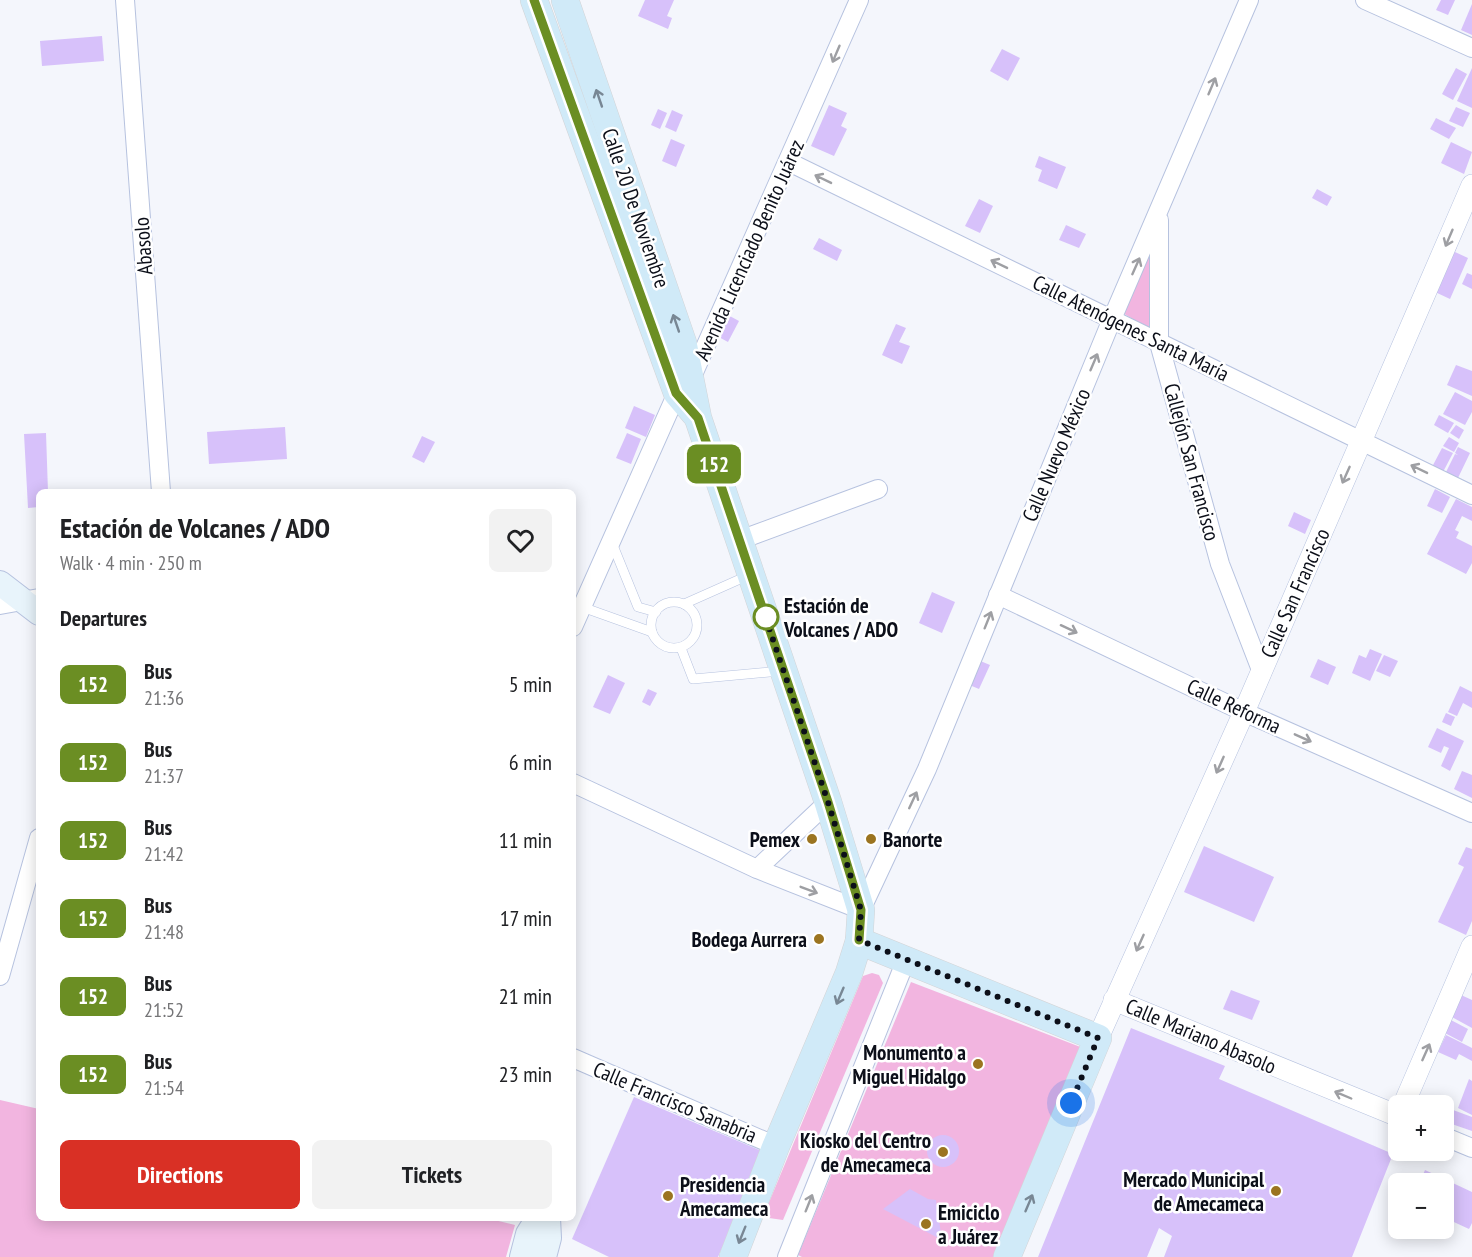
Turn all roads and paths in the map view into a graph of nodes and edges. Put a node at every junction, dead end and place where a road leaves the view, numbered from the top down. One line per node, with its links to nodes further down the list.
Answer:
1 (125, 0): 15 (street, Abasolo)
2 (534, 0): 13 (main road, Calle 20 De Noviembre)
3 (565, 0): 13 (main road, Calle 20 De Noviembre, one-way to 3)
4 (859, 0): 8 (street, Avenida Licenciado Benito Juárez, one-way to 8)
5 (1249, 0): 10 (street, Calle Nuevo México, one-way to 5)
6 (1365, 0): 7 (street)
7 (1472, 48)
8 (789, 162): 11 (street, Calle Atenógenes Santa María, one-way to 8); 13 (street, Avenida Licenciado Benito Juárez)
9 (1472, 184): 14 (street, Calle San Francisco, one-way to 14)
10 (1160, 212): 11 (street, Calle Nuevo México, one-way to 10); 12 (street, Callejón San Francisco)
11 (1112, 319): 12 (street, Calle Atenógenes Santa María); 22 (street, Calle Nuevo México, one-way to 11)
12 (1160, 343): 14 (street, Calle Atenógenes Santa María); 31 (street, Callejón San Francisco)
13 (684, 386): 18 (main road, Calle 20 De Noviembre); 19 (street, Avenida Licenciado Benito Juárez)
14 (1361, 440): 17 (street, Calle Atenógenes Santa María, one-way to 14); 31 (street, Calle San Francisco, one-way to 31)
15 (161, 489)
16 (878, 489): 18 (street)
17 (1472, 495)
18 (740, 540): 20 (main road, Calle 20 De Noviembre)
19 (612, 543): 26 (street, Avenida Licenciado Benito Juárez); 27 (lane)
20 (752, 574): 24 (lane); 32 (main road, Calle 20 De Noviembre)
21 (0, 583): 23 (main road)
22 (998, 595): 33 (street, Calle Reforma, one-way to 33); 39 (street, Calle Nuevo México, one-way to 22)
23 (34, 603): 25 (street)
24 (684, 604): 27 (lane); 30 (lane)
25 (0, 605)
26 (582, 607): 28 (street, Avenida Licenciado Benito Juárez); 29 (lane)
27 (656, 612): 29 (lane)
28 (576, 620)
29 (652, 632): 30 (lane)
30 (681, 648): 32 (lane)
31 (1261, 670): 33 (street, Calle San Francisco)
32 (784, 671): 35 (main road, Calle 20 De Noviembre)
33 (1244, 712): 36 (street, Calle Reforma, one-way to 36); 45 (street, Calle San Francisco, one-way to 45)
34 (576, 784): 38 (street)
35 (828, 802): 38 (street); 39 (main road, Calle 20 De Noviembre)
36 (1472, 813)
37 (36, 849): 43 (street)
38 (757, 869): 39 (street, one-way to 39)
39 (861, 910): 40 (main road, Calle 20 De Noviembre)
40 (859, 940): 42 (main road); 51 (main road, Calle 20 De Noviembre, one-way to 51)
41 (1472, 946): 44 (street)
42 (906, 960): 46 (main road); 58 (street, one-way to 42)
43 (0, 976)
44 (1466, 979): 48 (street, one-way to 44)
45 (1114, 1000): 46 (street, Calle Mariano Abasolo); 49 (street, Calle Mariano Abasolo, one-way to 45)
46 (1098, 1038): 59 (main road, one-way to 46)
47 (576, 1059): 51 (street, Calle Francisco Sanabria)
48 (1408, 1095)
49 (1388, 1113)
50 (1454, 1141): 52 (street)
51 (776, 1146): 57 (main road, Calle 20 De Noviembre, one-way to 57)
52 (1472, 1148)
53 (536, 1221): 55 (main road)
54 (548, 1221): 56 (main road)
55 (522, 1257)
56 (544, 1257)
57 (733, 1257)
58 (787, 1257)
59 (1007, 1257)

